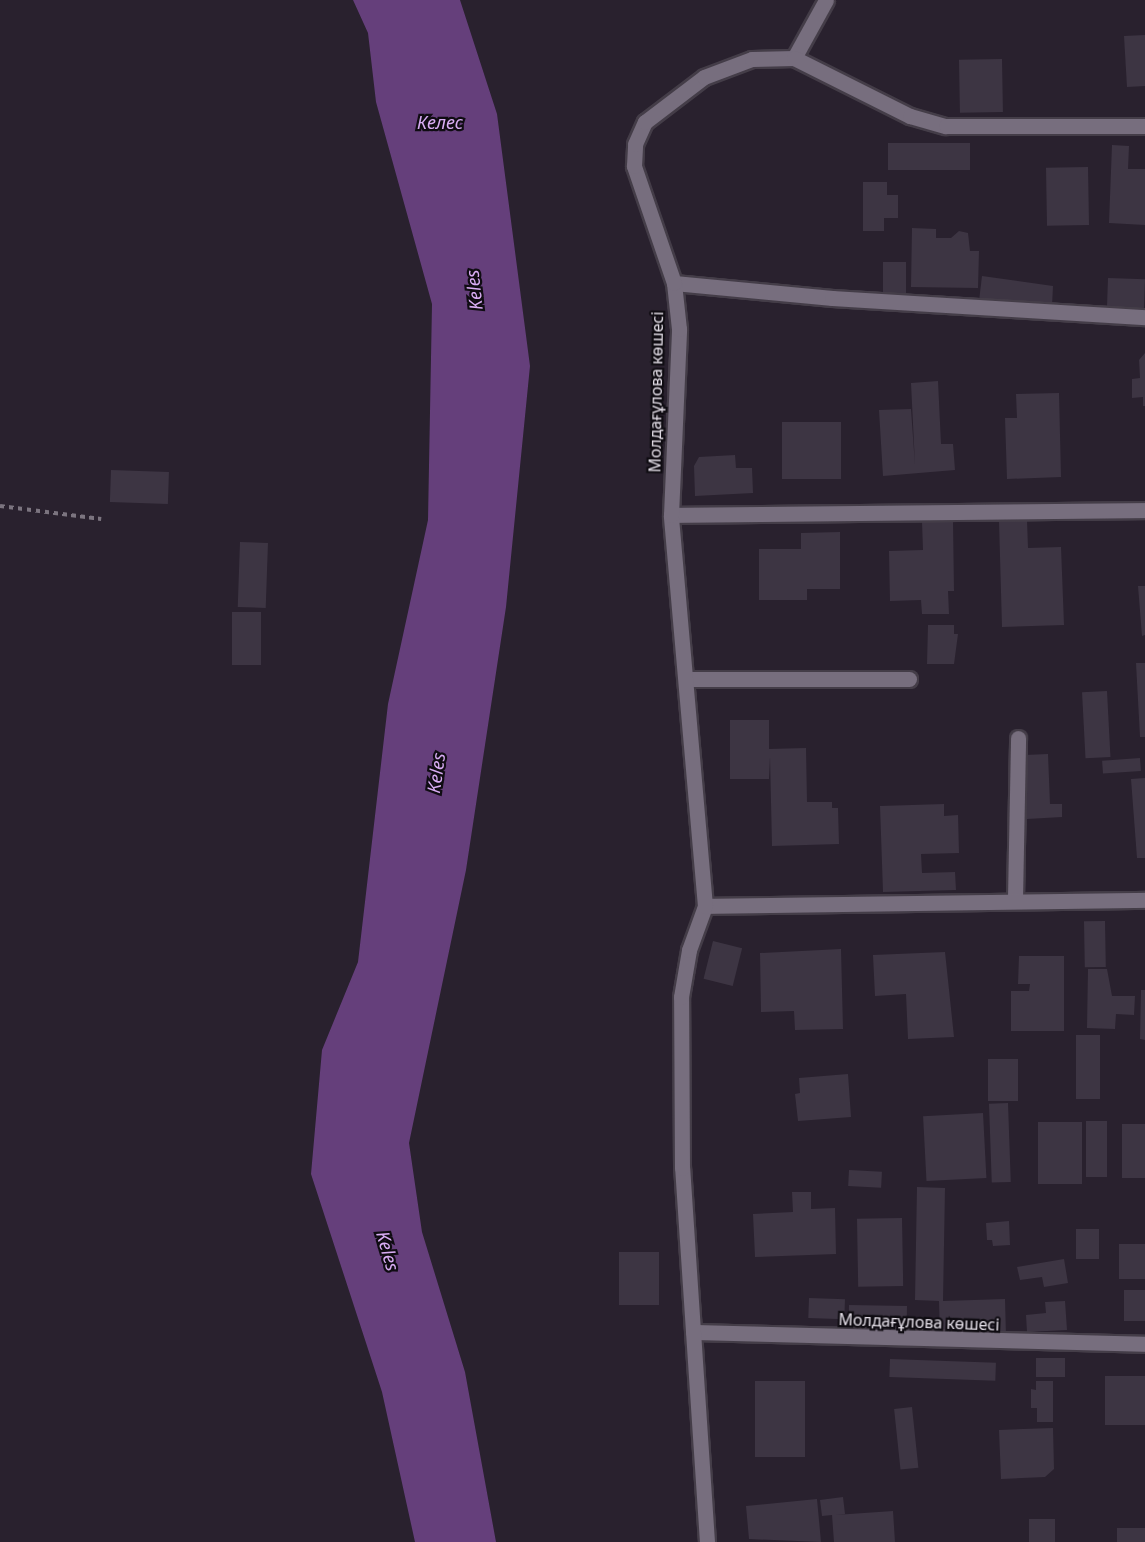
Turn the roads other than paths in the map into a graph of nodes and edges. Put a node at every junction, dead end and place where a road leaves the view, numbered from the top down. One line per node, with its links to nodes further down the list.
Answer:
1 (826, 0): 2 (street)
2 (794, 58): 3 (street, Молдағұлова көшесі); 4 (street, Молдағұлова көшесі)
3 (1145, 126)
4 (674, 283): 5 (street); 7 (street, Молдағұлова көшесі)
5 (1145, 317)
6 (1145, 510): 7 (street)
7 (671, 515): 8 (street, Молдағұлова көшесі)
8 (686, 679): 9 (street); 13 (street, Молдағұлова көшесі)
9 (909, 679)
10 (1018, 738): 11 (street)
11 (1015, 899): 12 (street); 13 (street)
12 (1145, 900)
13 (705, 906): 14 (street, Молдағұлова көшесі)
14 (693, 1332): 15 (street, Молдағұлова көшесі); 16 (street, Молдағұлова көшесі)
15 (1145, 1344)
16 (706, 1542)

